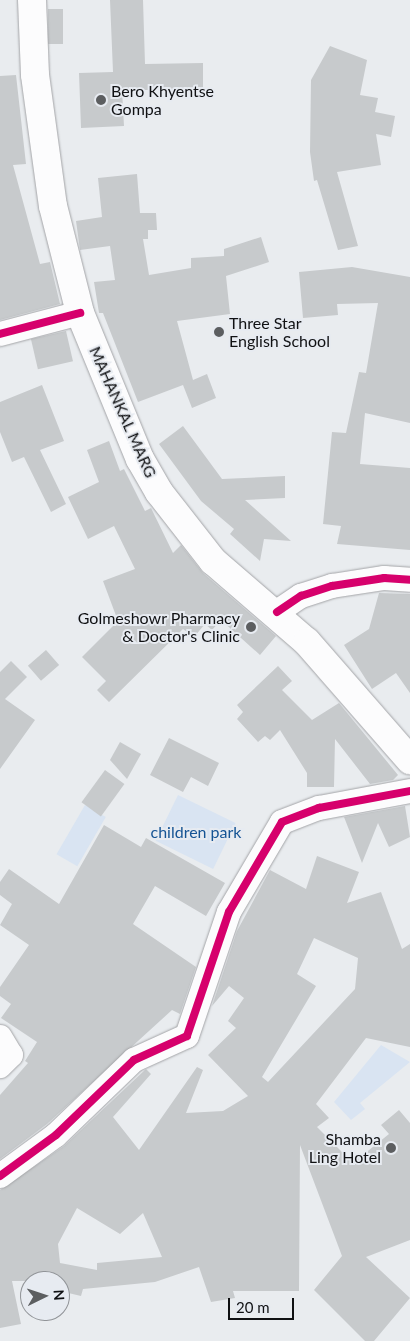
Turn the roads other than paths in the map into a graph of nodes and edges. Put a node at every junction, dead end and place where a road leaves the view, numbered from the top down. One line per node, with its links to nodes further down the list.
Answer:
1 (32, 0): 2 (main road, MAHANKAL MARG)
2 (80, 312): 3 (street); 5 (main road, MAHANKAL MARG)
3 (0, 334)
4 (410, 580): 5 (street)
5 (277, 612): 6 (main road, MAHANKAL MARG)
6 (410, 760)
7 (410, 791): 10 (street)
8 (0, 1038): 9 (street)
9 (0, 1066)
10 (0, 1176)

